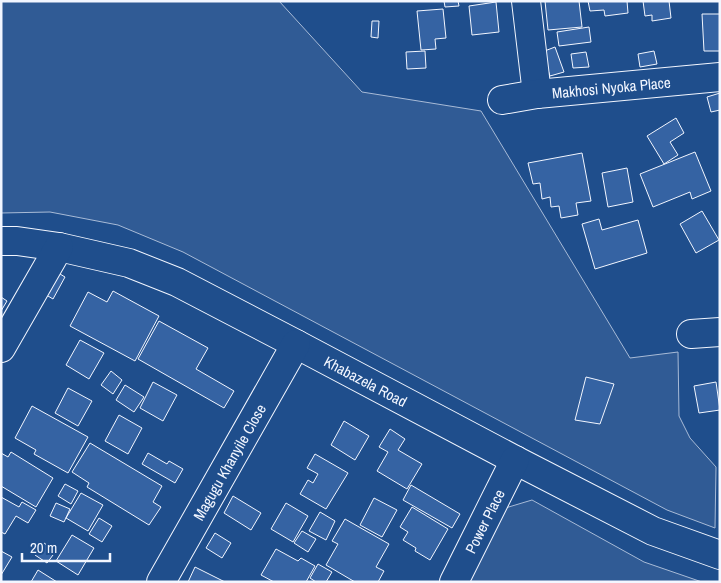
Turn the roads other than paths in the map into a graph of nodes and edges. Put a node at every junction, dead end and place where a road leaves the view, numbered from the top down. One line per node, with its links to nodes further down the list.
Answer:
1 (526, 1): 3 (street)
2 (720, 77): 3 (street, Makhosi Nyoka Place)
3 (537, 94): 4 (street, Makhosi Nyoka Place)
4 (502, 100)
5 (1, 241): 6 (street, Khabazela Road)
6 (59, 246): 9 (street, Khabazela Road); 10 (street)
7 (720, 332): 8 (street)
8 (691, 334)
9 (296, 344): 11 (street, Khabazela Road); 13 (street, Magugu Khanyile Close)
10 (1, 348)
11 (515, 460): 12 (street, Khabazela Road); 14 (street, Power Place)
12 (720, 555)
13 (161, 582)
14 (454, 582)

